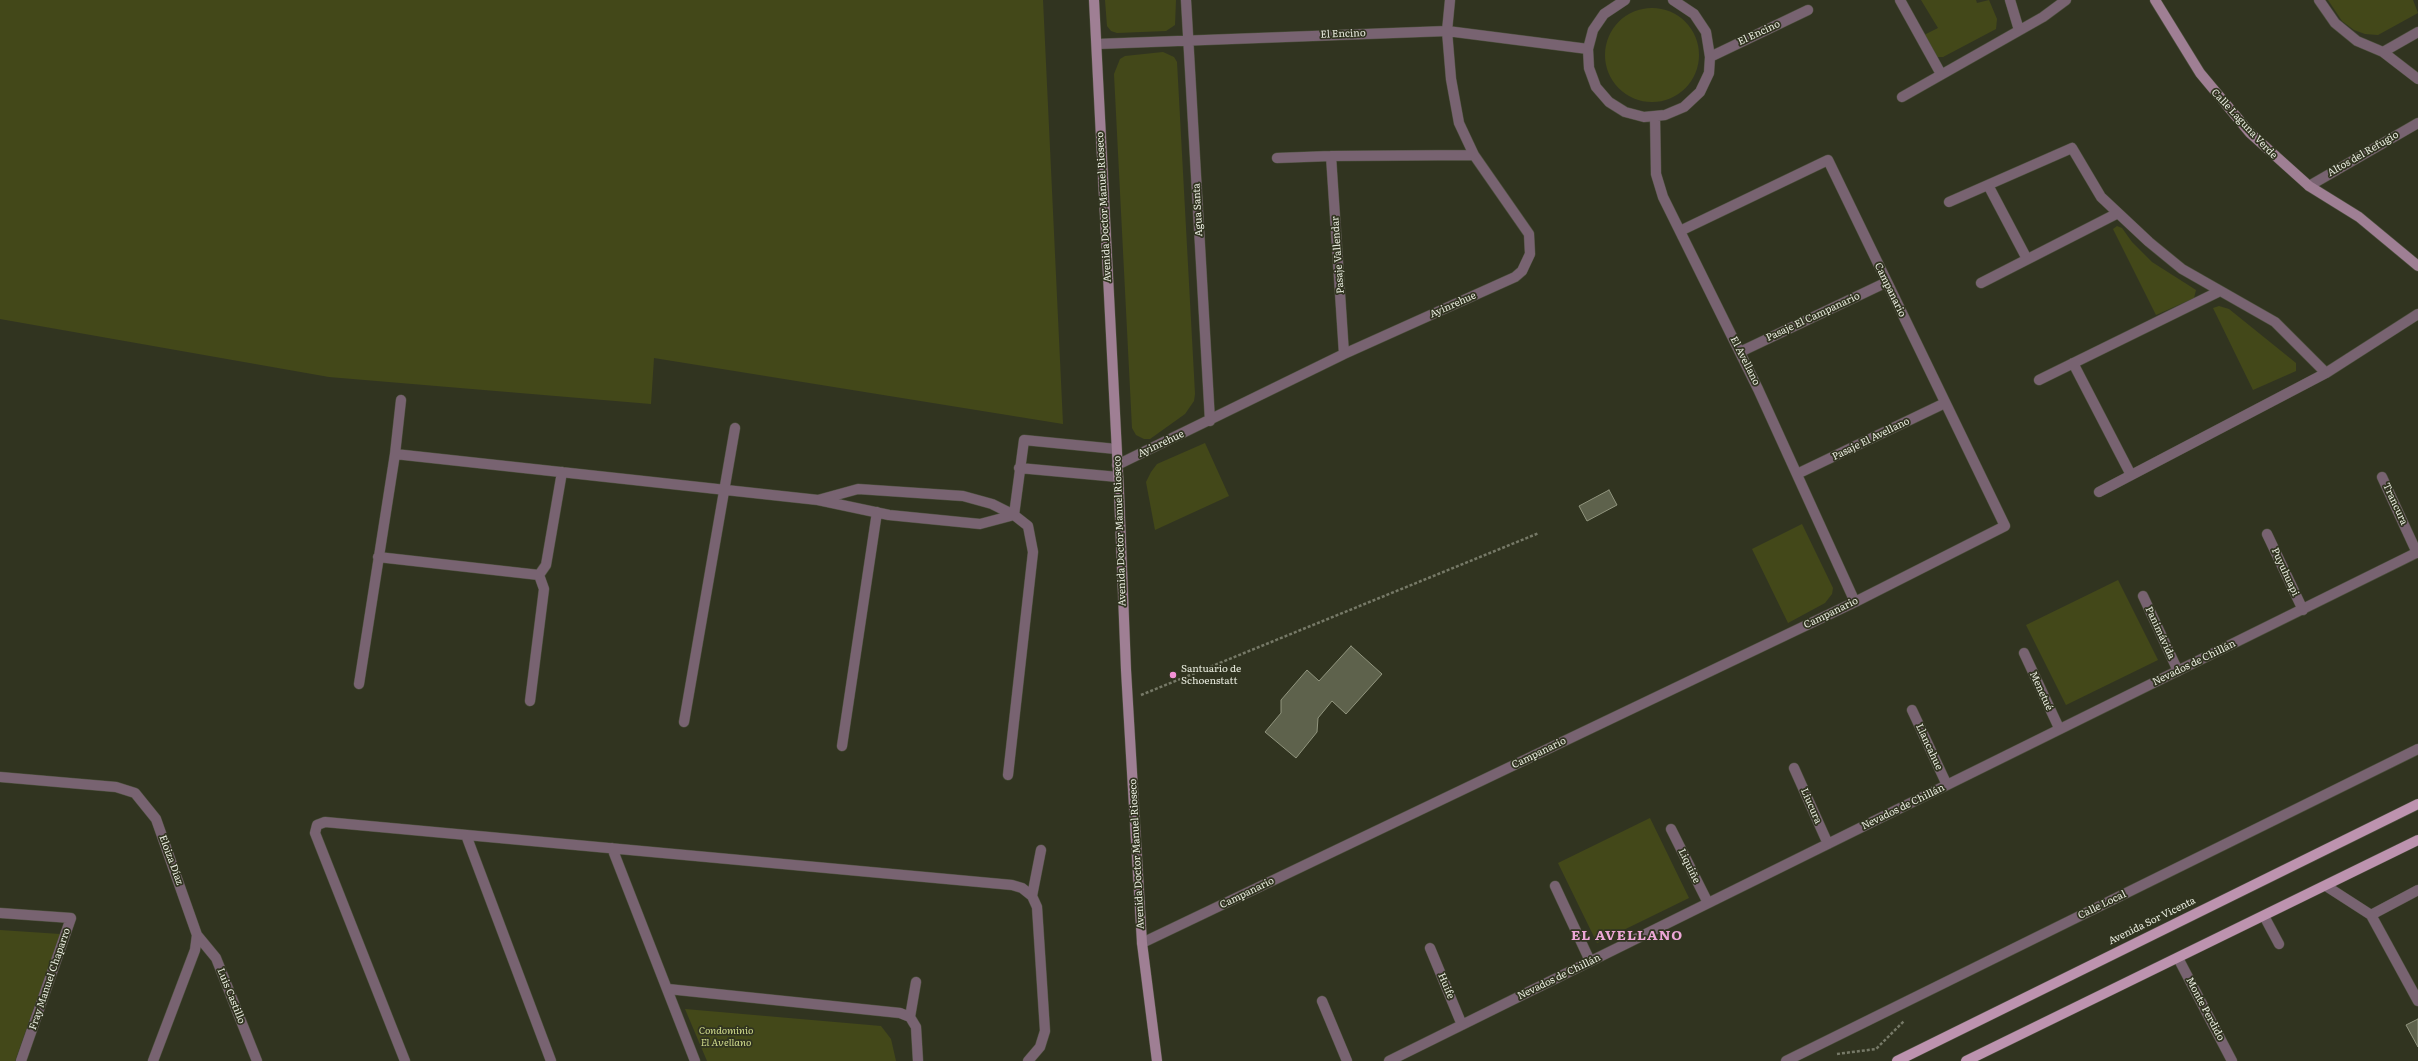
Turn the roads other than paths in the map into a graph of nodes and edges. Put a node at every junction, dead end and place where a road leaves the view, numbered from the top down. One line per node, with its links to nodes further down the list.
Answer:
1 (1094, 0): 16 (street, Avenida Doctor Manuel Rioseco)
2 (1186, 0): 15 (street, Agua Santa)
3 (1450, 0): 13 (street, Ayinrehue)
4 (1625, 0): 17 (street)
5 (1673, 0): 19 (street)
6 (1900, 0): 20 (street)
7 (2010, 0): 12 (street)
8 (2066, 0): 12 (street)
9 (2154, 0): 29 (street, Calle Laguna Verde)
10 (2319, 0): 18 (street)
11 (1808, 10): 19 (street, El Encino)
12 (2019, 30): 20 (street)
13 (1447, 31): 15 (street, El Encino); 17 (street, El Encino); 25 (street, Ayinrehue)
14 (2418, 32): 18 (street)
15 (1188, 40): 16 (street, El Encino); 46 (street, Agua Santa)
16 (1097, 44): 48 (street, Avenida Doctor Manuel Rioseco)
17 (1588, 49): 23 (street)
18 (2383, 52): 21 (street)
19 (1710, 57): 23 (street)
20 (1941, 74): 22 (street)
21 (2418, 79)
22 (1902, 97)
23 (1655, 116): 32 (street, El Avellano)
24 (2418, 123): 29 (street, Altos del Refugio)
25 (1474, 155): 26 (street); 40 (street, Ayinrehue)
26 (1331, 156): 27 (street); 40 (street, Pasaje Vallendar)
27 (1276, 158)
28 (1988, 185): 30 (street); 31 (street); 33 (street)
29 (2308, 186): 34 (street, Calle Laguna Verde)
30 (1949, 202)
31 (2118, 213): 33 (street); 37 (street)
32 (1680, 231): 35 (street, Campanario); 39 (street, El Avellano)
33 (2027, 259): 36 (street)
34 (2418, 266)
35 (1887, 282): 39 (street, Pasaje El Campanario); 45 (street, Campanario)
36 (1981, 282)
37 (2220, 291): 41 (street); 42 (street)
38 (2418, 314): 42 (street)
39 (1740, 352): 53 (street, El Avellano)
40 (1344, 354): 46 (street, Ayinrehue)
41 (2073, 363): 43 (street); 54 (street)
42 (2326, 373): 54 (street)
43 (2039, 380)
44 (401, 400): 49 (street)
45 (1945, 404): 53 (street, Pasaje El Avellano); 67 (street, Campanario)
46 (1210, 421): 50 (street, Ayinrehue)
47 (735, 428): 57 (street)
48 (1116, 449): 50 (street, Avenida Doctor Manuel Rioseco); 51 (street)
49 (395, 454): 52 (street); 64 (street)
50 (1117, 465): 55 (street, Avenida Doctor Manuel Rioseco)
51 (1019, 468): 55 (street); 61 (street)
52 (562, 472): 57 (street); 65 (street)
53 (1797, 474): 67 (street, El Avellano)
54 (2131, 475): 58 (street)
55 (1118, 477): 98 (street, Avenida Doctor Manuel Rioseco)
56 (2382, 477): 63 (street, Trancura)
57 (724, 489): 59 (street); 74 (street)
58 (2099, 492)
59 (818, 500): 60 (street); 61 (street)
60 (877, 512): 61 (street); 76 (street)
61 (1014, 515): 79 (street)
62 (2267, 534): 68 (street, Puyuhuapi)
63 (2418, 553): 68 (street, Nevados de Chillán)
64 (378, 557): 65 (street); 71 (street)
65 (539, 575): 72 (street)
66 (2143, 596): 70 (street, Panimávida)
67 (1855, 602): 98 (street, Campanario)
68 (2303, 610): 70 (street, Nevados de Chillán)
69 (2024, 653): 75 (street, Menetué)
70 (2178, 671): 75 (street, Nevados de Chillán)
71 (359, 684)
72 (530, 701)
73 (1912, 710): 81 (street, Llancahue)
74 (684, 722)
75 (2059, 728): 81 (street, Nevados de Chillán)
76 (842, 746)
77 (2418, 749): 120 (street, Calle Local)
78 (1794, 768): 86 (street, Liucura)
79 (1008, 775)
80 (0, 777): 97 (street, Eloiza Díaz)
81 (1947, 785): 86 (street, Nevados de Chillán)
82 (2418, 804): 121 (main road, Avenida Sor Vicenta)
83 (1671, 829): 93 (street, Liquiñe)
84 (466, 835): 87 (street); 112 (street); 113 (street)
85 (2418, 840): 90 (main road)
86 (1828, 844): 93 (street, Nevados de Chillán)
87 (612, 848): 92 (street); 104 (street)
88 (1041, 850): 92 (street)
89 (1555, 886): 102 (street)
90 (2326, 886): 95 (street); 96 (main road)
91 (2418, 890): 95 (street)
92 (1032, 896): 116 (street)
93 (1708, 903): 102 (street, Nevados de Chillán)
94 (0, 913): 109 (street, Fray Manuel Chaparro)
95 (2371, 915): 106 (street)
96 (2264, 916): 99 (street); 101 (main road)
97 (197, 935): 110 (street); 111 (street, Luis Castillo)
98 (1142, 943): 117 (street, Avenida Doctor Manuel Rioseco)
99 (2278, 944)
100 (1430, 948): 108 (street, Huife)
101 (2178, 958): 122 (main road); 123 (street, Monte Perdido)
102 (1590, 962): 108 (street, Nevados de Chillán)
103 (916, 982): 107 (street)
104 (668, 989): 107 (street); 114 (street)
105 (1322, 1001): 118 (street)
106 (2418, 1001)
107 (910, 1017): 115 (street)
108 (1462, 1025): 119 (street, Nevados de Chillán)
109 (21, 1061)
110 (153, 1061)
111 (258, 1061)
112 (405, 1061)
113 (551, 1061)
114 (695, 1061)
115 (918, 1061)
116 (1028, 1061)
117 (1157, 1061)
118 (1347, 1061)
119 (1389, 1061)
120 (1786, 1061)
121 (1897, 1061)
122 (1966, 1061)
123 (2232, 1061)

